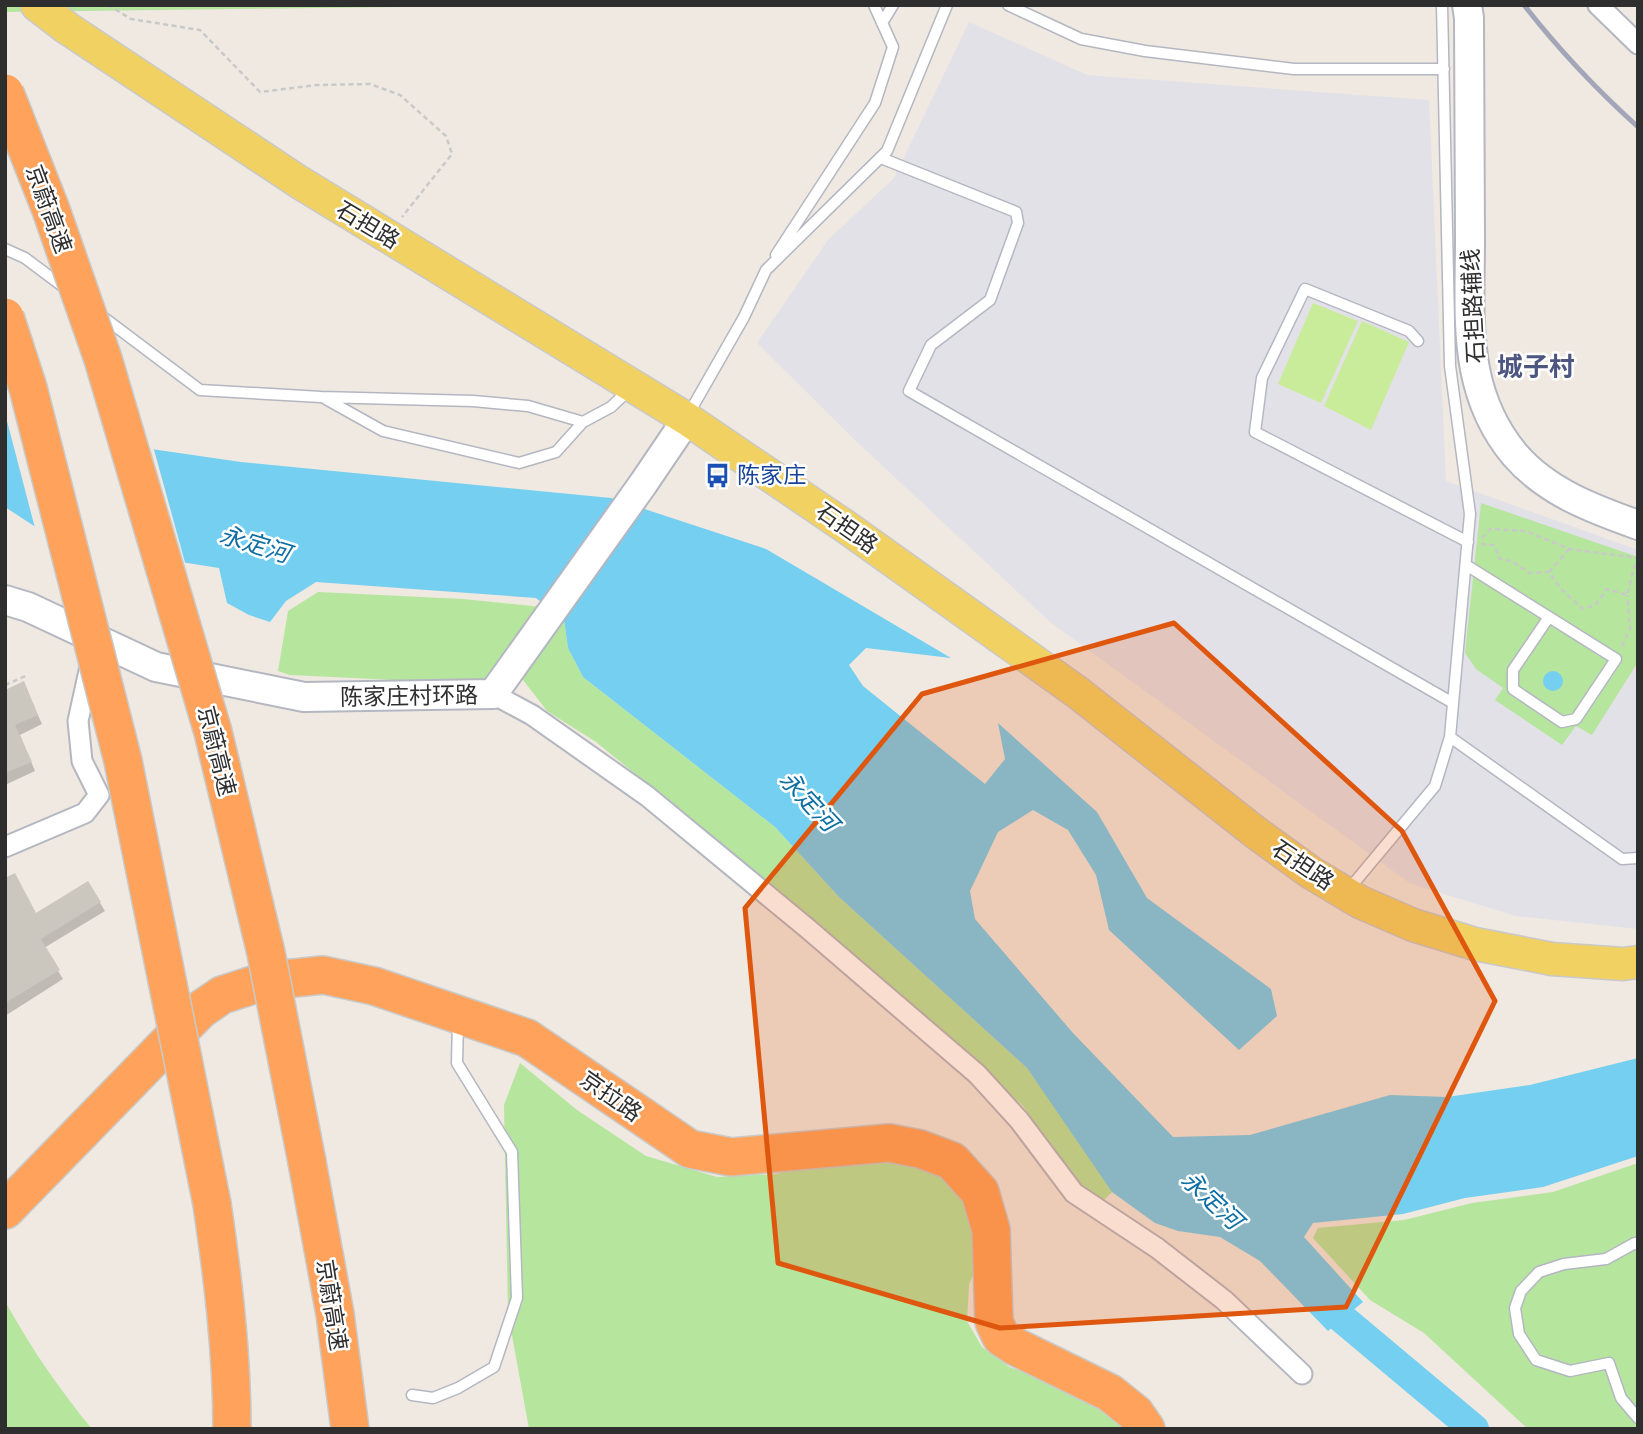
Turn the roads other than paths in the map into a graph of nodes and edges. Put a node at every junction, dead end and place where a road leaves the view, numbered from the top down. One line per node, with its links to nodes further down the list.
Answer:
1 (37, 5): 18 (main road, 石担路)
2 (874, 5): 9 (lane)
3 (893, 5): 9 (lane)
4 (947, 5): 13 (lane)
5 (1008, 5): 11 (lane)
6 (1442, 5): 11 (lane)
7 (1466, 5): 22 (street, 石担路辅线)
8 (1598, 5): 10 (street)
9 (882, 23): 15 (lane)
10 (1638, 44)
11 (1444, 69): 23 (lane)
12 (5, 93): 42 (highway, 京蔚高速, bridge)
13 (881, 158): 15 (lane); 29 (lane)
14 (5, 249): 19 (lane)
15 (766, 270): 20 (lane)
16 (5, 317): 41 (highway, bridge)
17 (1418, 341): 23 (lane)
18 (632, 386): 20 (main road, 石担路); 21 (lane)
19 (321, 397): 21 (lane); 21 (lane)
20 (687, 419): 28 (street, 陈家庄村环路); 33 (main road, 石担路)
21 (583, 422)
22 (1638, 525)
23 (1468, 542): 24 (lane)
24 (1466, 565): 26 (lane); 29 (lane)
25 (5, 600): 27 (street, 陈家庄村环路)
26 (1549, 617): 26 (lane)
27 (97, 639): 28 (street, 陈家庄村环路); 31 (street)
28 (493, 694): 38 (street)
29 (1453, 703): 30 (lane)
30 (1450, 737): 32 (lane); 33 (lane)
31 (5, 847)
32 (1638, 858)
33 (1345, 893): 34 (main road, 石担路)
34 (1638, 962)
35 (458, 1015): 36 (highway, 京拉路); 39 (lane); 43 (highway, 京拉路)
36 (5, 1210)
37 (1638, 1245): 40 (lane)
38 (1302, 1374)
39 (412, 1395)
40 (1638, 1418)
41 (232, 1429)
42 (350, 1429)
43 (1146, 1429)

